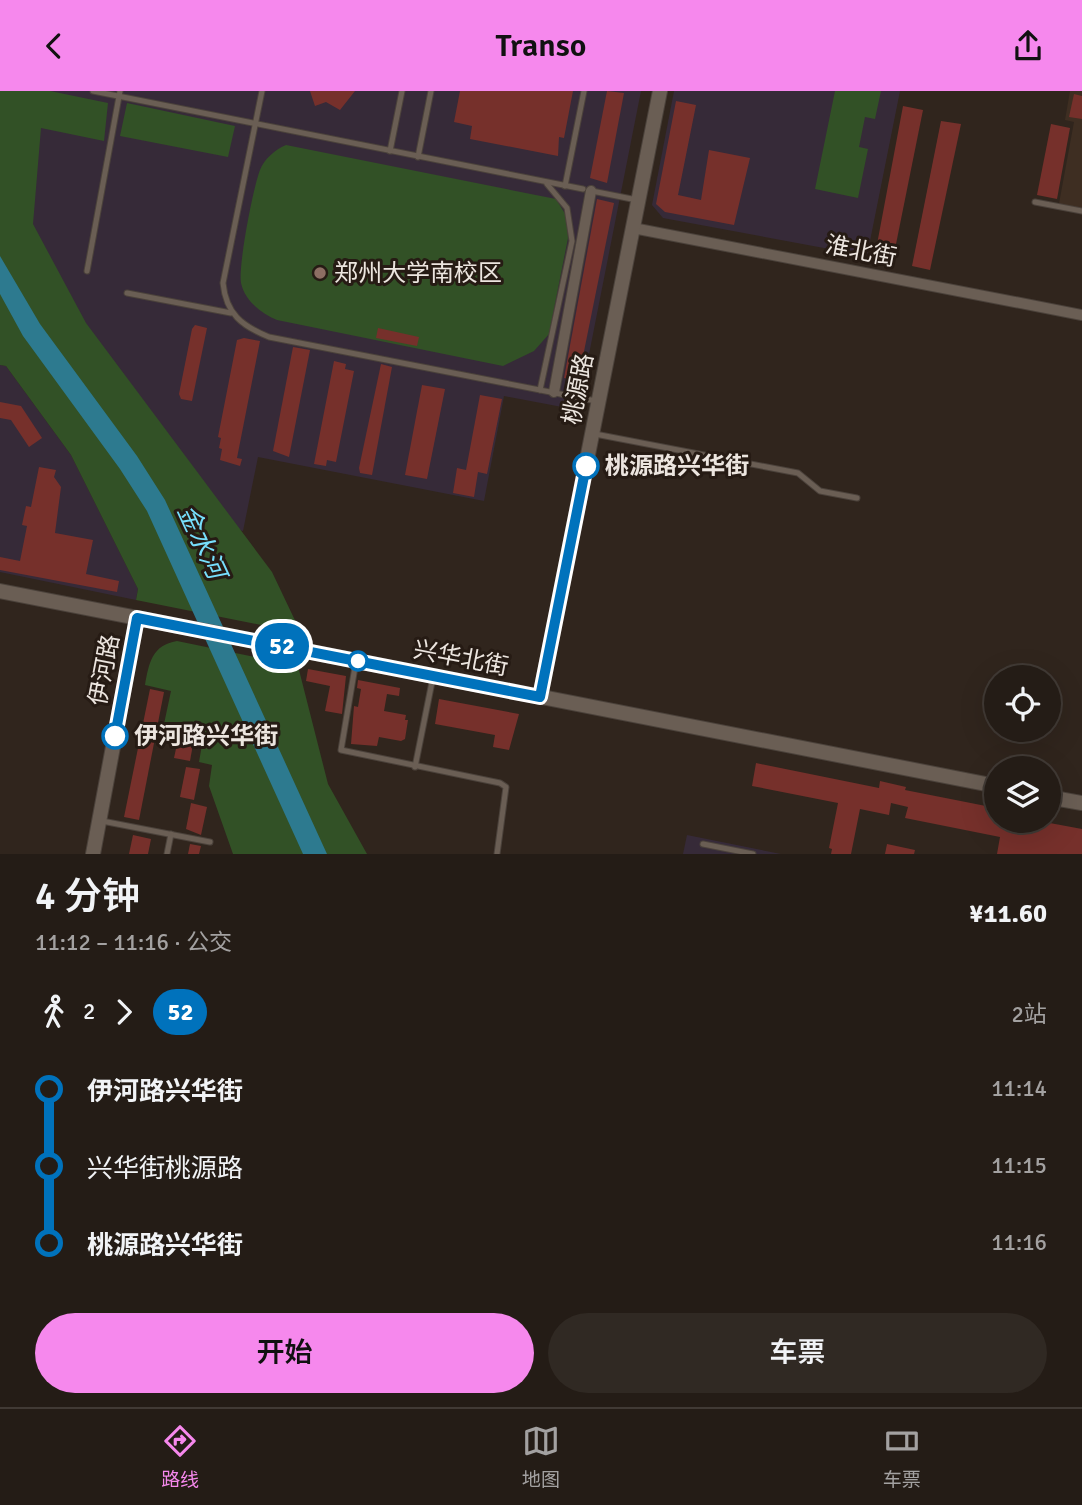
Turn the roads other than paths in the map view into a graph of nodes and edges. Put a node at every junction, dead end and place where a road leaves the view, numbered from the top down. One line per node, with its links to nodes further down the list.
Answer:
1 (93, 91): 7 (lane)
2 (262, 91): 8 (lane)
3 (401, 91): 9 (lane)
4 (431, 91): 10 (lane)
5 (584, 91): 12 (lane)
6 (660, 91): 14 (street, 桃源路)
7 (119, 94): 8 (lane); 18 (lane)
8 (255, 124): 9 (lane); 20 (lane)
9 (390, 151): 10 (lane)
10 (418, 157): 11 (lane)
11 (545, 182): 12 (lane); 22 (lane)
12 (565, 186): 13 (lane)
13 (588, 190): 14 (lane); 23 (street)
14 (638, 200): 17 (street, 桃源路)
15 (1035, 202): 16 (lane)
16 (1082, 211)
17 (633, 228): 21 (street, 淮北街); 24 (street, 桃源路)
18 (87, 271)
19 (127, 293): 20 (lane)
20 (230, 313): 22 (lane)
21 (1082, 315)
22 (540, 390): 23 (lane)
23 (554, 392): 24 (lane)
24 (598, 401): 25 (street, 桃源路)
25 (592, 434): 26 (lane); 31 (street, 桃源路)
26 (857, 498)
27 (0, 591): 28 (street, 兴华北街)
28 (137, 618): 29 (street, 兴华北街); 36 (street, 伊河路)
29 (356, 661): 30 (street, 兴华北街); 32 (lane)
30 (433, 676): 31 (street, 兴华北街); 32 (lane)
31 (540, 697): 33 (street, 兴华北街)
32 (415, 767): 42 (lane)
33 (984, 784)
34 (1061, 799): 35 (street)
35 (1082, 803)
36 (99, 820): 37 (lane); 40 (street, 伊河路)
37 (171, 834): 38 (lane); 41 (lane)
38 (210, 842)
39 (703, 844): 43 (lane)
40 (93, 854)
41 (167, 854)
42 (496, 854)
43 (753, 854)

